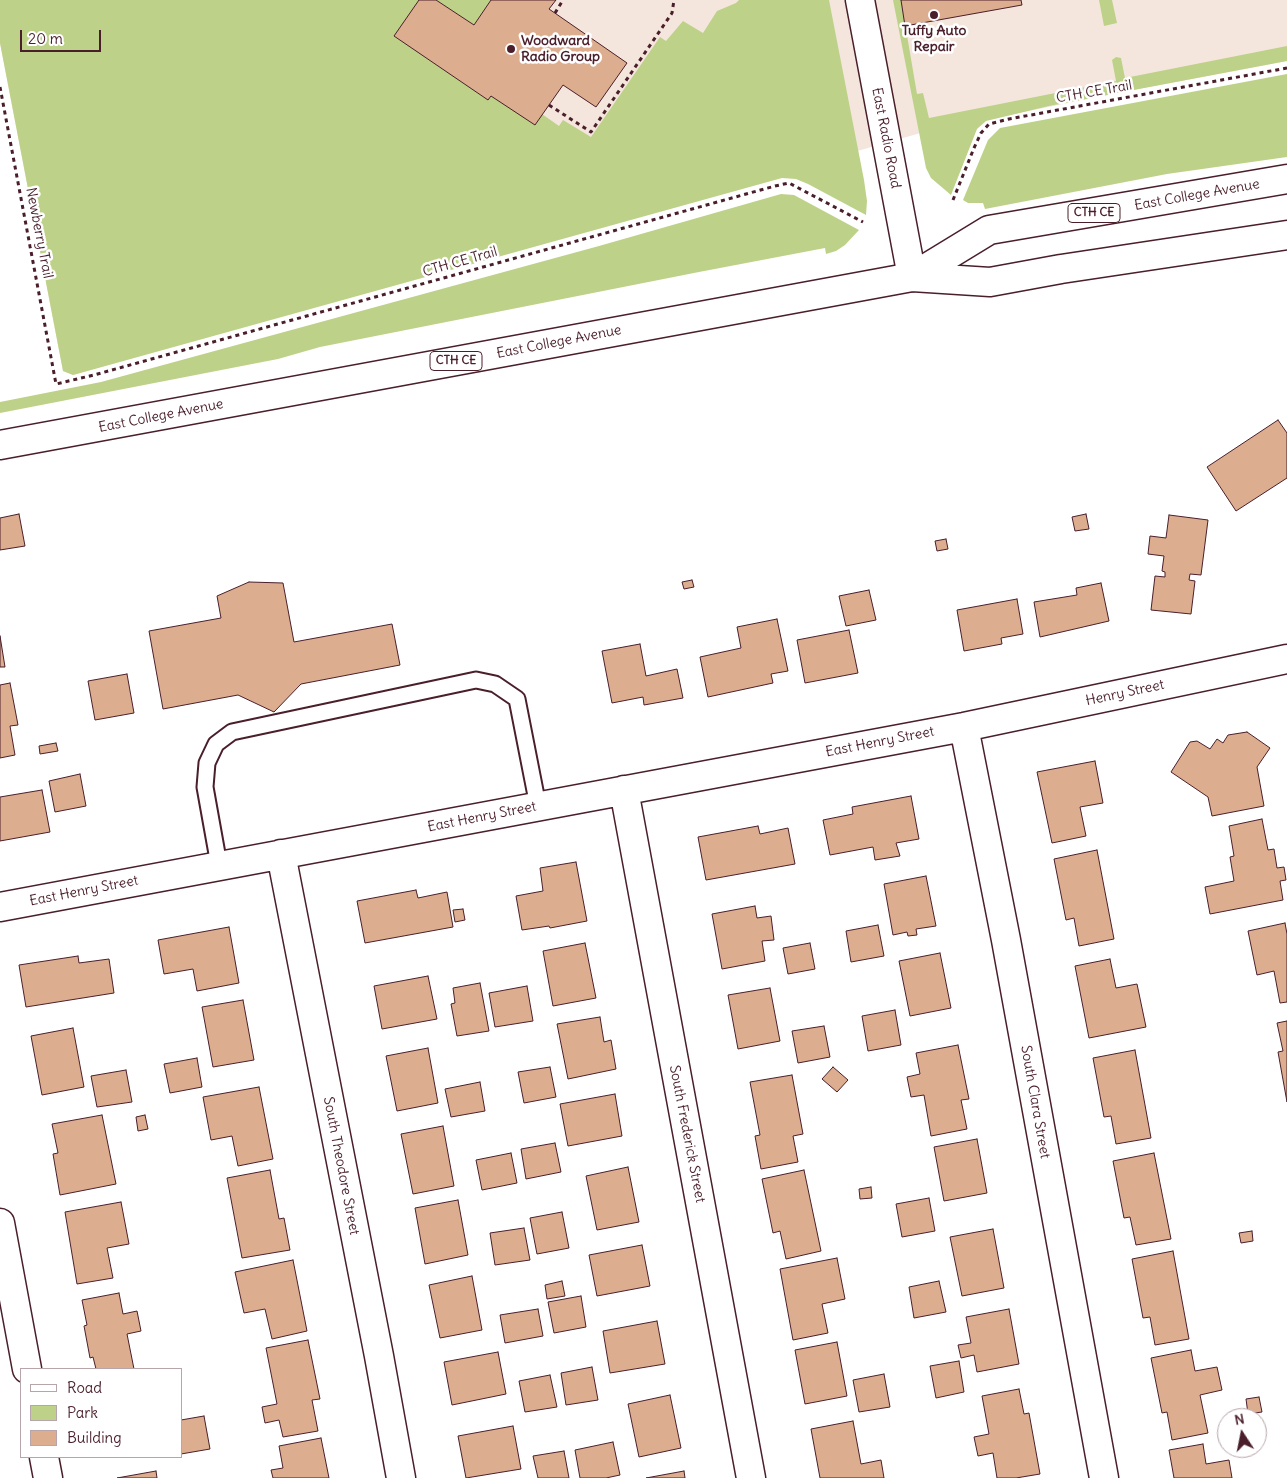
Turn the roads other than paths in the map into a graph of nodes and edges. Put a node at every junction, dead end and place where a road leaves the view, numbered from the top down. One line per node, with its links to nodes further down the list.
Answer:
1 (860, 0): 4 (street, East Radio Road)
2 (1287, 179): 4 (street, East College Avenue / CTH CE)
3 (1287, 235): 4 (street, East College Avenue / CTH CE)
4 (912, 276): 5 (street, East College Avenue / CTH CE)
5 (0, 446)
6 (1287, 659): 7 (street, Henry Street)
7 (964, 727): 8 (street, East Henry Street); 19 (street, South Clara Street)
8 (624, 790): 9 (street, East Henry Street); 18 (street, South Frederick Street)
9 (538, 806): 10 (street, East Henry Street); 11 (lane)
10 (281, 854): 11 (street, East Henry Street); 17 (street, South Theodore Street)
11 (219, 866): 12 (street, East Henry Street)
12 (0, 907)
13 (0, 1223): 14 (street)
14 (27, 1368)
15 (44, 1458): 16 (street)
16 (48, 1478)
17 (400, 1478)
18 (751, 1478)
19 (1104, 1478)

